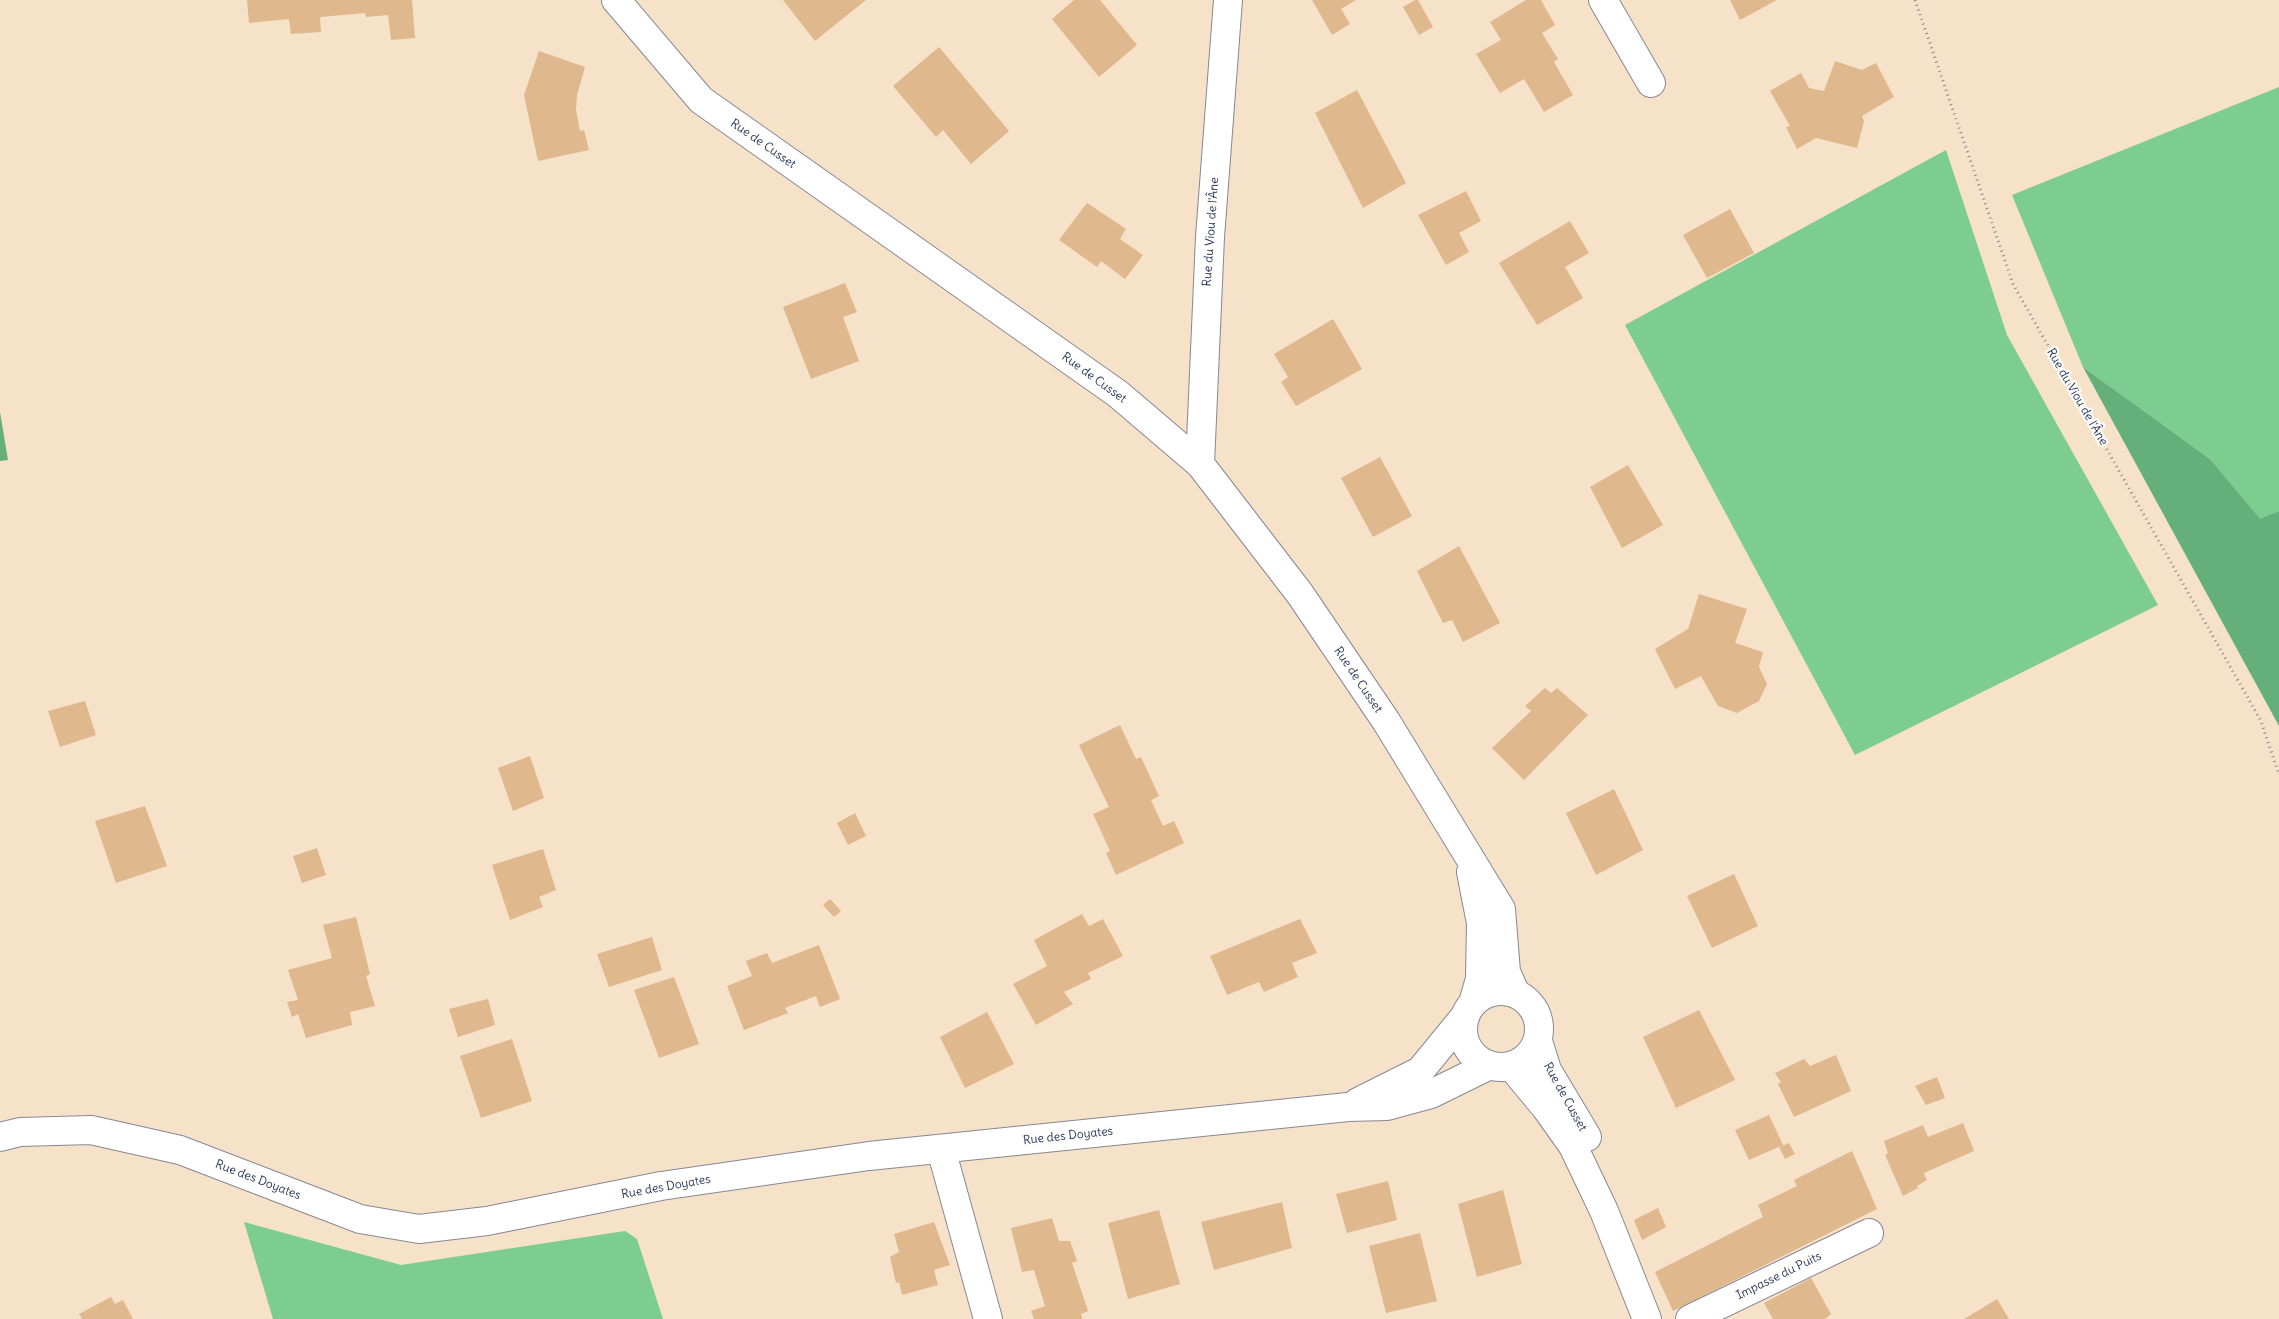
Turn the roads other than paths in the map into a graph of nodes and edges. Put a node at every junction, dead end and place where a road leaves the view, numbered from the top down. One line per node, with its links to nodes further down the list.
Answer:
1 (616, 0): 5 (street, Rue de Cusset)
2 (1228, 0): 5 (street, Rue du Viou de l'Âne)
3 (1603, 0): 4 (street)
4 (1651, 83)
5 (1200, 464): 6 (street, Rue de Cusset)
6 (1468, 856): 7 (street, Rue de Cusset); 8 (street, Rue de Cusset)
7 (1516, 994): 8 (street); 9 (street)
8 (1469, 1009): 10 (street); 11 (street, Rue des Doyates)
9 (1538, 1041): 10 (street); 14 (street, Rue de Cusset)
10 (1500, 1066): 11 (street, Rue des Doyates); 14 (street, Rue de Cusset)
11 (1348, 1107): 13 (street, Rue des Doyates)
12 (0, 1137): 13 (street, Rue des Doyates)
13 (941, 1149): 16 (street)
14 (1604, 1211): 17 (street, Rue de Cusset)
15 (1869, 1233): 18 (street, Impasse du Puits)
16 (988, 1319)
17 (1648, 1319)
18 (1690, 1319)

